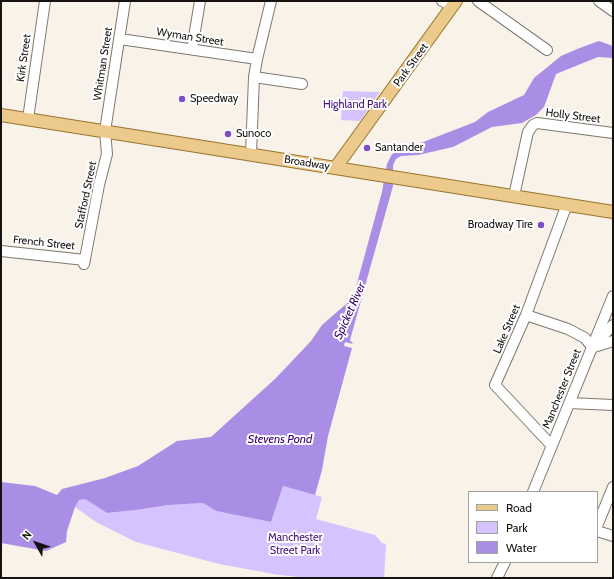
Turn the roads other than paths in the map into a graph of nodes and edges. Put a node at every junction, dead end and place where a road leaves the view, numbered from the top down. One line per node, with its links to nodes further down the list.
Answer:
1 (45, 1): 16 (street, Kirk Street)
2 (125, 1): 9 (street, Whitman Street)
3 (200, 1): 10 (street)
4 (271, 1): 12 (street)
5 (478, 1): 11 (street)
6 (599, 1): 8 (street)
7 (450, 3): 20 (main road, Park Street)
8 (613, 10)
9 (120, 38): 10 (street, Wyman Street); 17 (street, Whitman Street)
10 (192, 49): 12 (street, Wyman Street)
11 (547, 50)
12 (257, 59): 13 (street)
13 (254, 77): 14 (street); 19 (street)
14 (302, 84)
15 (1, 115): 16 (main road, Broadway)
16 (28, 119): 17 (main road, Broadway)
17 (104, 131): 19 (main road, Broadway); 25 (street, Stafford Street)
18 (613, 133): 21 (street, Holly Street)
19 (251, 154): 20 (main road, Broadway)
20 (336, 167): 21 (main road, Broadway)
21 (514, 196): 22 (main road, Broadway)
22 (567, 204): 23 (main road, Broadway); 27 (street, Lake Street)
23 (613, 212)
24 (1, 251): 25 (street, French Street)
25 (84, 262)
26 (613, 296): 30 (street, Manchester Street)
27 (526, 315): 30 (street); 33 (street, Lake Street)
28 (613, 325): 30 (street)
29 (613, 341): 30 (street)
30 (592, 348): 31 (street, Manchester Street)
31 (569, 403): 32 (street); 33 (street, Manchester Street)
32 (613, 405)
33 (552, 446): 35 (street, Manchester Street)
34 (613, 487): 36 (street)
35 (534, 491)
36 (598, 524)
37 (598, 531): 38 (street)
38 (613, 536)
39 (504, 563): 40 (street)
40 (497, 578)

